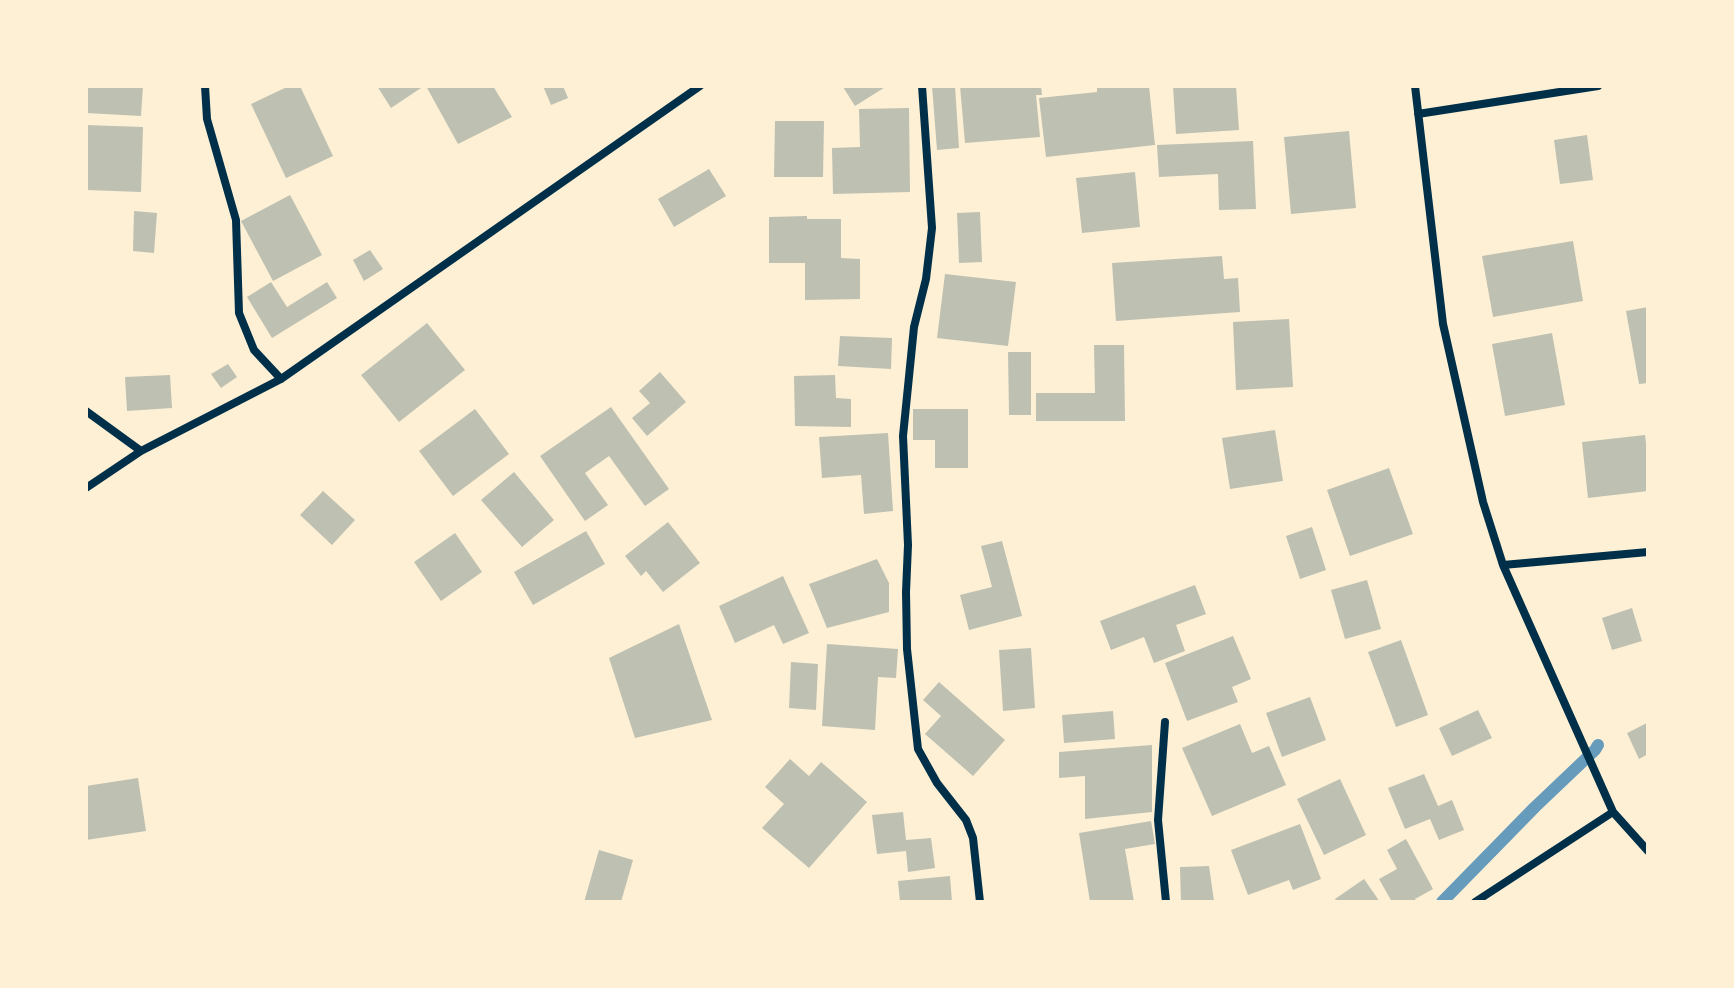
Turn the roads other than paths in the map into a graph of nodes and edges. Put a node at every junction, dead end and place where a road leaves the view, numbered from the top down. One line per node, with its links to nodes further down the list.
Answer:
1 (205, 86): 7 (street)
2 (700, 86): 7 (street)
3 (922, 86): 16 (street)
4 (1415, 86): 6 (street)
5 (1598, 86): 6 (street)
6 (1418, 114): 12 (street)
7 (281, 379): 9 (street)
8 (86, 411): 9 (street)
9 (141, 451): 10 (street)
10 (86, 488)
11 (1648, 552): 12 (street)
12 (1503, 565): 14 (street)
13 (1165, 722): 17 (street)
14 (1613, 812): 15 (street); 18 (street)
15 (1648, 851)
16 (980, 902)
17 (1166, 902)
18 (1475, 902)

